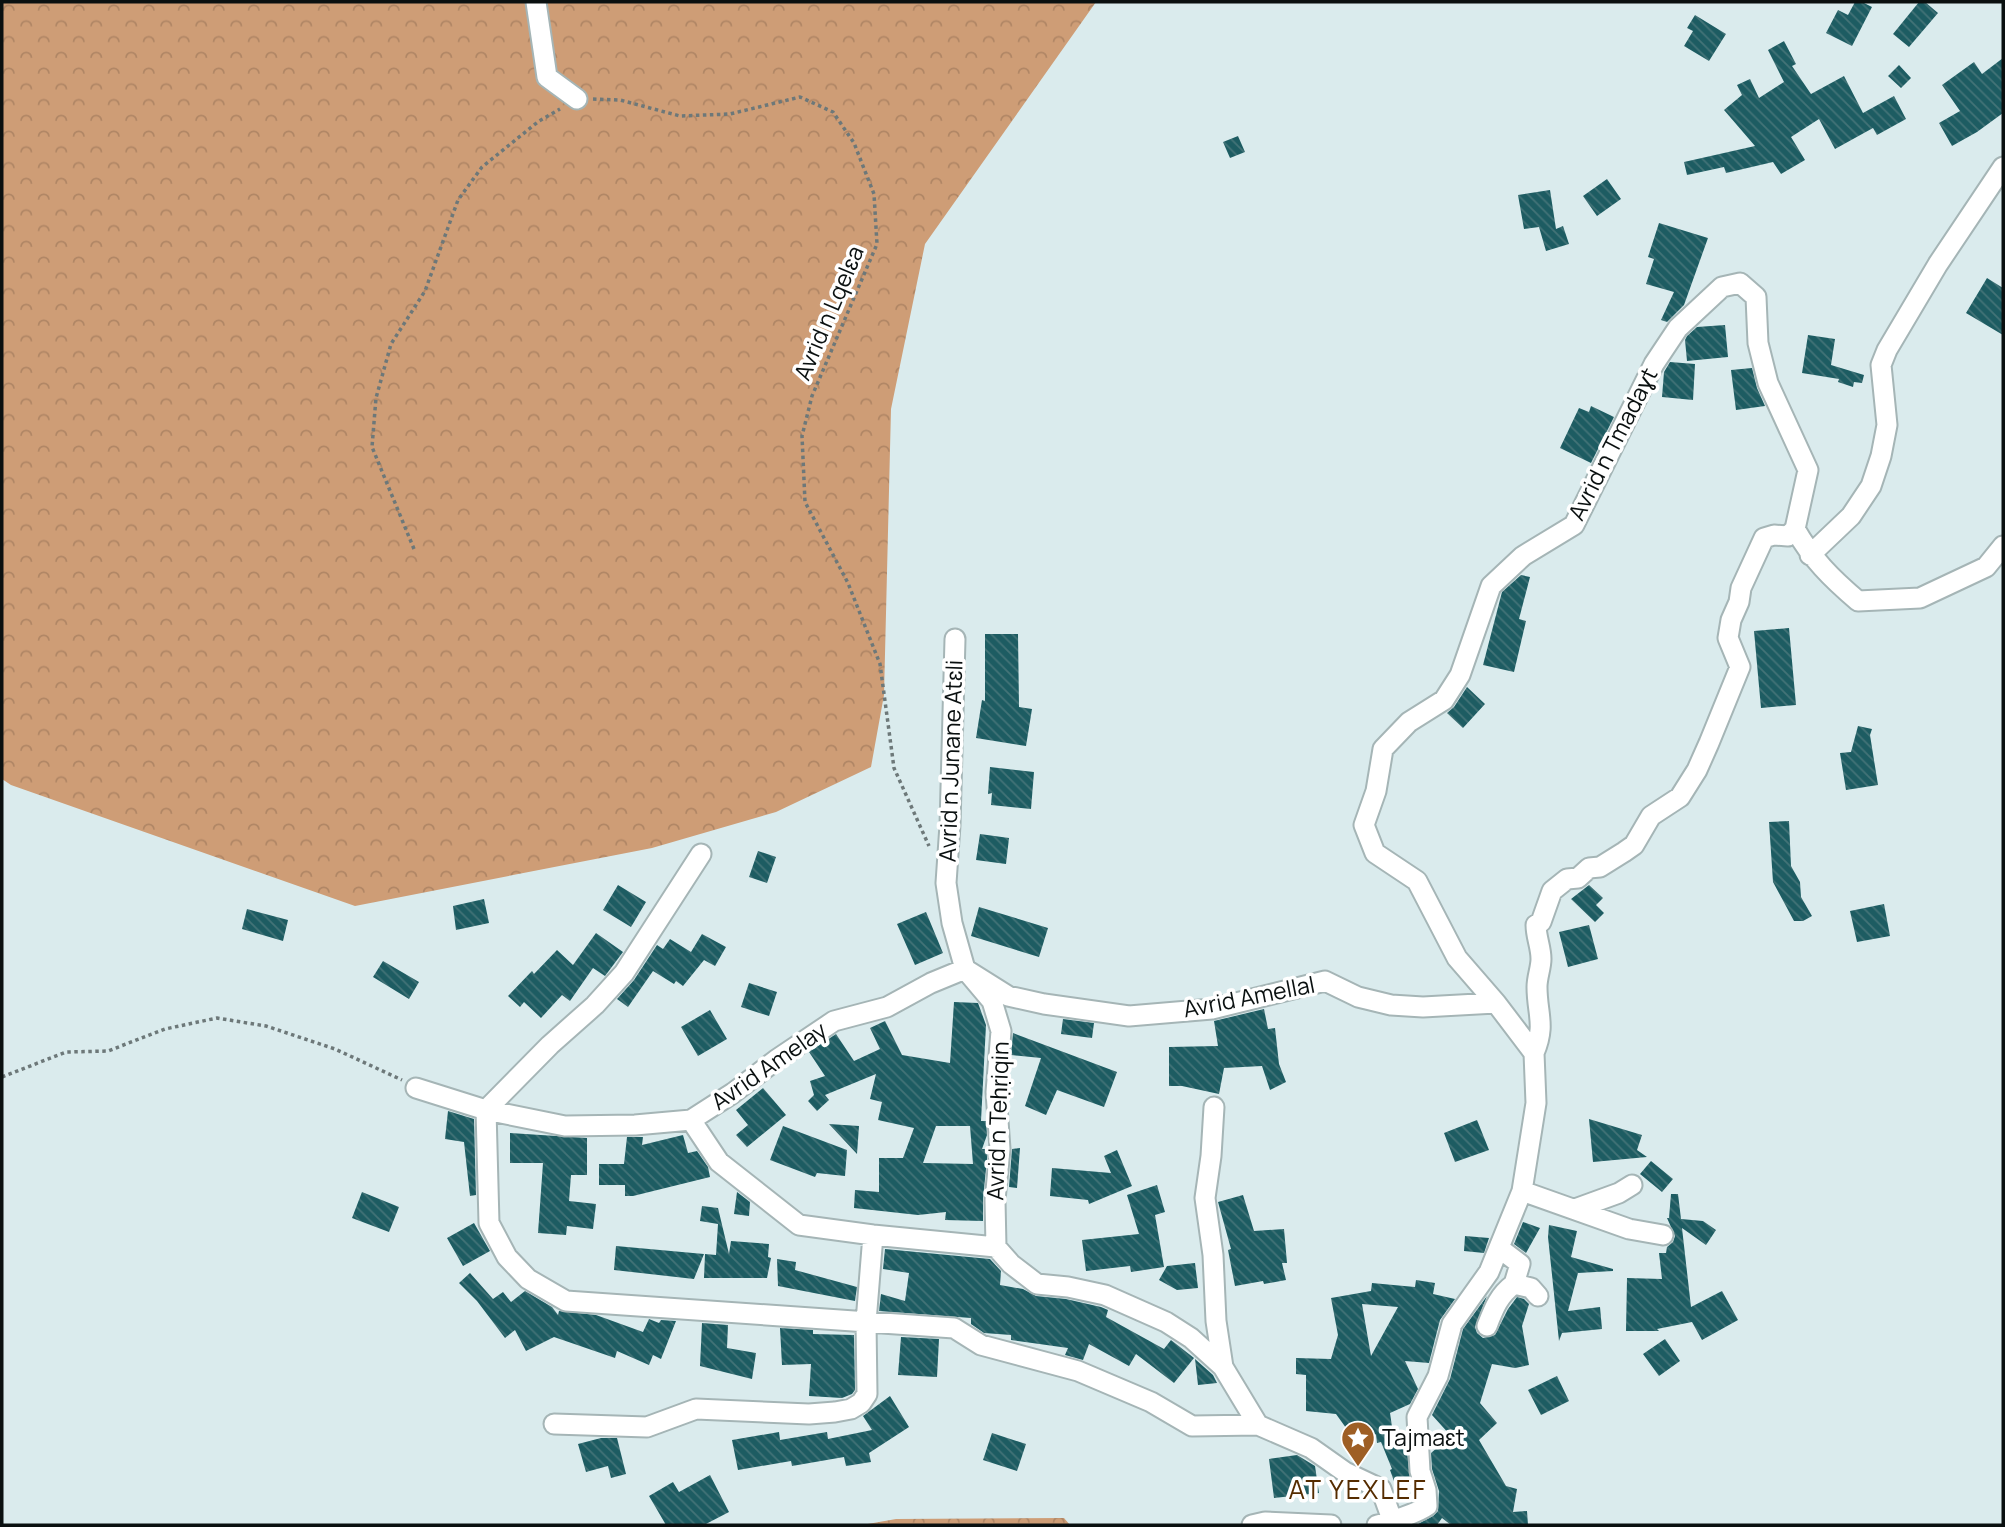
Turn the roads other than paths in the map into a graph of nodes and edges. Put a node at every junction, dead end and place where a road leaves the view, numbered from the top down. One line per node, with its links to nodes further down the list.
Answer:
1 (536, 2): 2 (street)
2 (577, 99)
3 (2003, 167): 6 (street)
4 (1795, 529): 6 (street); 11 (street, Avrid n Tmadaɣt); 12 (street)
5 (2003, 546): 6 (street)
6 (1810, 555)
7 (955, 639): 9 (street, Avrid n Junane Atɛli)
8 (701, 854): 15 (street)
9 (946, 883): 10 (street, Avrid n Teḥṛiqin)
10 (965, 969): 11 (street, Avrid Amellal); 16 (street, Avrid Amelay); 22 (street, Avrid n Teḥṛiqin)
11 (1496, 1003): 12 (street, Avrid n Tmadaɣt)
12 (1534, 1053): 18 (street)
13 (416, 1087): 15 (street)
14 (1214, 1107): 28 (street)
15 (486, 1110): 16 (street); 26 (street)
16 (691, 1120): 21 (street)
17 (1632, 1185): 19 (street)
18 (1522, 1192): 19 (street); 23 (street)
19 (1575, 1209): 20 (street)
20 (1663, 1235)
21 (873, 1236): 22 (street); 26 (street)
22 (996, 1247): 28 (street)
23 (1499, 1248): 24 (street); 32 (street)
24 (1514, 1284): 25 (street); 27 (street)
25 (1538, 1296)
26 (866, 1322): 29 (street); 30 (street)
27 (1487, 1326)
28 (1223, 1367): 30 (street)
29 (554, 1424)
30 (1258, 1425): 32 (street)
31 (1262, 1524): 33 (street)
32 (1388, 1524)
33 (1331, 1525)

